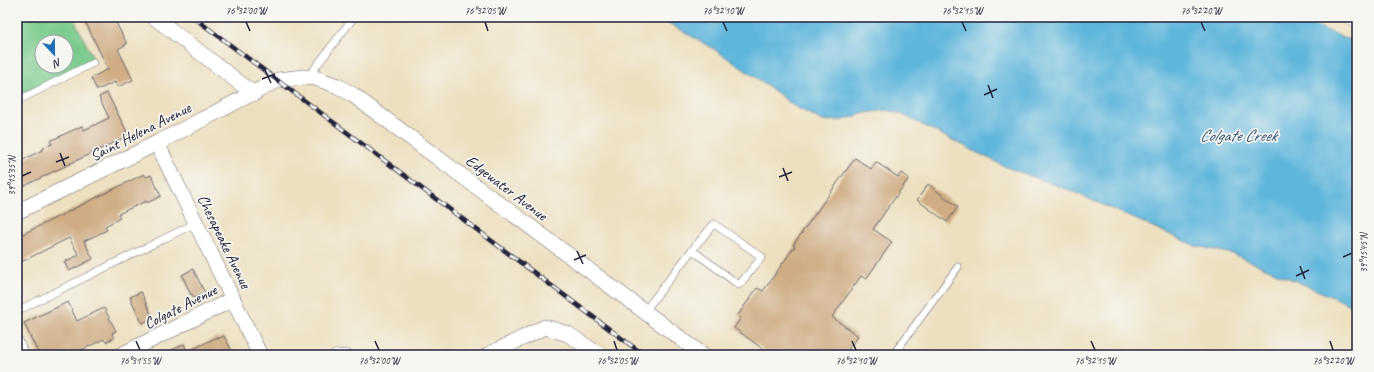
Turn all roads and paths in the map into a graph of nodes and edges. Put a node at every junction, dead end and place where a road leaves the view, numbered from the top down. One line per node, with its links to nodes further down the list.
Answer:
1 (154, 17): 8 (street)
2 (354, 17): 6 (lane)
3 (1343, 17): 4 (lane)
4 (1357, 24)
5 (93, 63): 9 (lane)
6 (308, 78): 7 (street, Edgewater Avenue); 17 (street, Edgewater Avenue)
7 (278, 80): 8 (street, Saint Helena Avenue)
8 (254, 94): 10 (street, Saint Helena Avenue)
9 (17, 100)
10 (157, 143): 11 (street, Saint Helena Avenue); 12 (street, Chesapeake Avenue)
11 (17, 212)
12 (196, 223): 15 (street, Chesapeake Avenue); 16 (lane)
13 (692, 250): 13 (lane); 17 (lane)
14 (958, 266): 27 (lane)
15 (233, 299): 20 (street, Colgate Avenue); 21 (street, Chesapeake Avenue)
16 (17, 311)
17 (644, 312): 26 (street, Edgewater Avenue)
18 (17, 339): 19 (lane)
19 (25, 355)
20 (121, 355)
21 (260, 355)
22 (333, 355): 23 (lane)
23 (348, 355)
24 (488, 355): 25 (street)
25 (599, 355)
26 (703, 355)
27 (893, 355)

